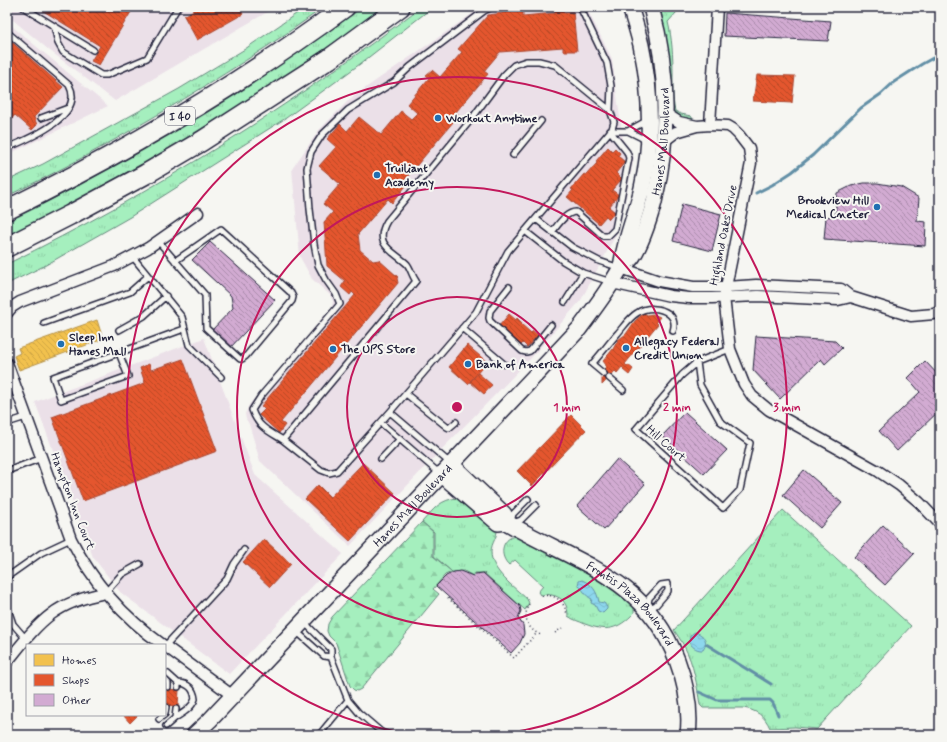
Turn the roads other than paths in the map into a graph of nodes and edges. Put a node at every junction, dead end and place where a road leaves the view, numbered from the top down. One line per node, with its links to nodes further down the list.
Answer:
1 (23, 7): 10 (lane)
2 (178, 7): 10 (lane)
3 (345, 7): 29 (highway, I 40)
4 (400, 7): 35 (highway, I 40)
5 (492, 7): 70 (lane)
6 (580, 7): 14 (lane)
7 (630, 7): 17 (main road, Hanes Mall Boulevard)
8 (651, 7): 15 (main road, Hanes Mall Boulevard)
9 (718, 7): 19 (street)
10 (54, 26): 12 (lane)
11 (7, 32): 13 (lane)
12 (93, 50)
13 (68, 108): 16 (lane); 23 (lane)
14 (610, 110): 21 (lane); 70 (lane)
15 (665, 113): 20 (street, Highland Oaks Drive); 24 (main road, Hanes Mall Boulevard)
16 (41, 118)
17 (650, 119): 22 (lane); 26 (main road, Hanes Mall Boulevard)
18 (541, 121): 28 (lane)
19 (710, 124): 20 (street, Highland Oaks Drive); 43 (street, Highland Oaks Drive)
20 (697, 126): 24 (street, Highland Oaks Drive)
21 (610, 131): 22 (lane); 31 (lane); 33 (lane)
22 (628, 131): 26 (lane)
23 (20, 142): 25 (lane); 27 (lane)
24 (663, 142): 38 (main road, Hanes Mall Boulevard)
25 (7, 144)
26 (649, 147): 38 (main road, Hanes Mall Boulevard)
27 (7, 148)
28 (513, 155)
29 (7, 210)
30 (198, 213): 34 (street)
31 (536, 219): 32 (lane); 33 (lane)
32 (525, 231): 39 (lane); 50 (lane)
33 (552, 232): 38 (lane)
34 (158, 241): 36 (street); 37 (lane)
35 (7, 247)
36 (132, 256): 40 (lane); 47 (street)
37 (175, 261): 37 (lane)
38 (621, 268): 41 (main road, Hanes Mall Boulevard); 43 (street)
39 (583, 273): 41 (lane); 45 (lane)
40 (148, 276): 44 (lane); 48 (lane)
41 (612, 282): 43 (street); 73 (main road, Hanes Mall Boulevard)
42 (509, 287): 49 (lane)
43 (725, 292): 46 (street); 54 (street, Highland Oaks Drive)
44 (166, 296): 51 (lane); 52 (lane)
45 (565, 302)
46 (940, 312)
47 (7, 313)
48 (44, 323)
49 (551, 325)
50 (462, 328): 58 (lane); 63 (lane)
51 (184, 329): 55 (lane); 60 (lane)
52 (120, 330)
53 (673, 331): 59 (lane)
54 (730, 349): 56 (lane, Hill Court); 78 (street, Highland Oaks Drive)
55 (119, 353): 55 (lane)
56 (697, 362): 56 (lane, Hill Court)
57 (7, 363): 65 (street, Hampton Inn Court)
58 (504, 364)
59 (604, 374)
60 (221, 377)
61 (609, 378): 62 (lane)
62 (623, 390)
63 (406, 394): 64 (lane); 66 (lane)
64 (390, 412): 68 (lane); 73 (lane)
65 (26, 417): 67 (lane); 71 (street, Hampton Inn Court)
66 (456, 422)
67 (7, 423)
68 (381, 423): 69 (lane); 70 (lane)
69 (400, 438): 72 (lane); 73 (lane)
70 (283, 440)
71 (42, 458): 74 (lane); 79 (street, Hampton Inn Court)
72 (381, 459)
73 (446, 469): 77 (main road, Frontis Plaza Boulevard); 86 (main road, Hanes Mall Boulevard)
74 (7, 472)
75 (528, 499): 77 (lane)
76 (536, 505): 77 (lane)
77 (508, 523): 85 (main road, Frontis Plaza Boulevard)
78 (940, 524)
79 (71, 539): 82 (lane); 83 (street, Hampton Inn Court)
80 (244, 550): 89 (lane)
81 (140, 564): 83 (lane)
82 (7, 577)
83 (105, 593): 87 (street); 88 (street, Hampton Inn Court)
84 (7, 606): 87 (lane)
85 (647, 609): 85 (lane); 106 (main road, Frontis Plaza Boulevard)
86 (299, 625): 91 (lane); 91 (lane); 96 (main road, Hanes Mall Boulevard)
87 (26, 639): 92 (street)
88 (161, 644)
89 (166, 644)
90 (166, 647): 96 (street, Hampton Inn Court)
91 (332, 657): 97 (lane)
92 (7, 662)
93 (168, 674): 99 (lane)
94 (166, 681): 95 (lane)
95 (168, 687)
96 (233, 696): 100 (main road, Hanes Mall Boulevard)
97 (348, 700): 104 (lane); 105 (lane)
98 (176, 709): 99 (lane)
99 (175, 718): 101 (lane)
100 (210, 720): 102 (main road, Hanes Mall Boulevard); 103 (lane)
101 (166, 726)
102 (194, 735)
103 (205, 735)
104 (319, 735)
105 (386, 735)
106 (688, 735)

